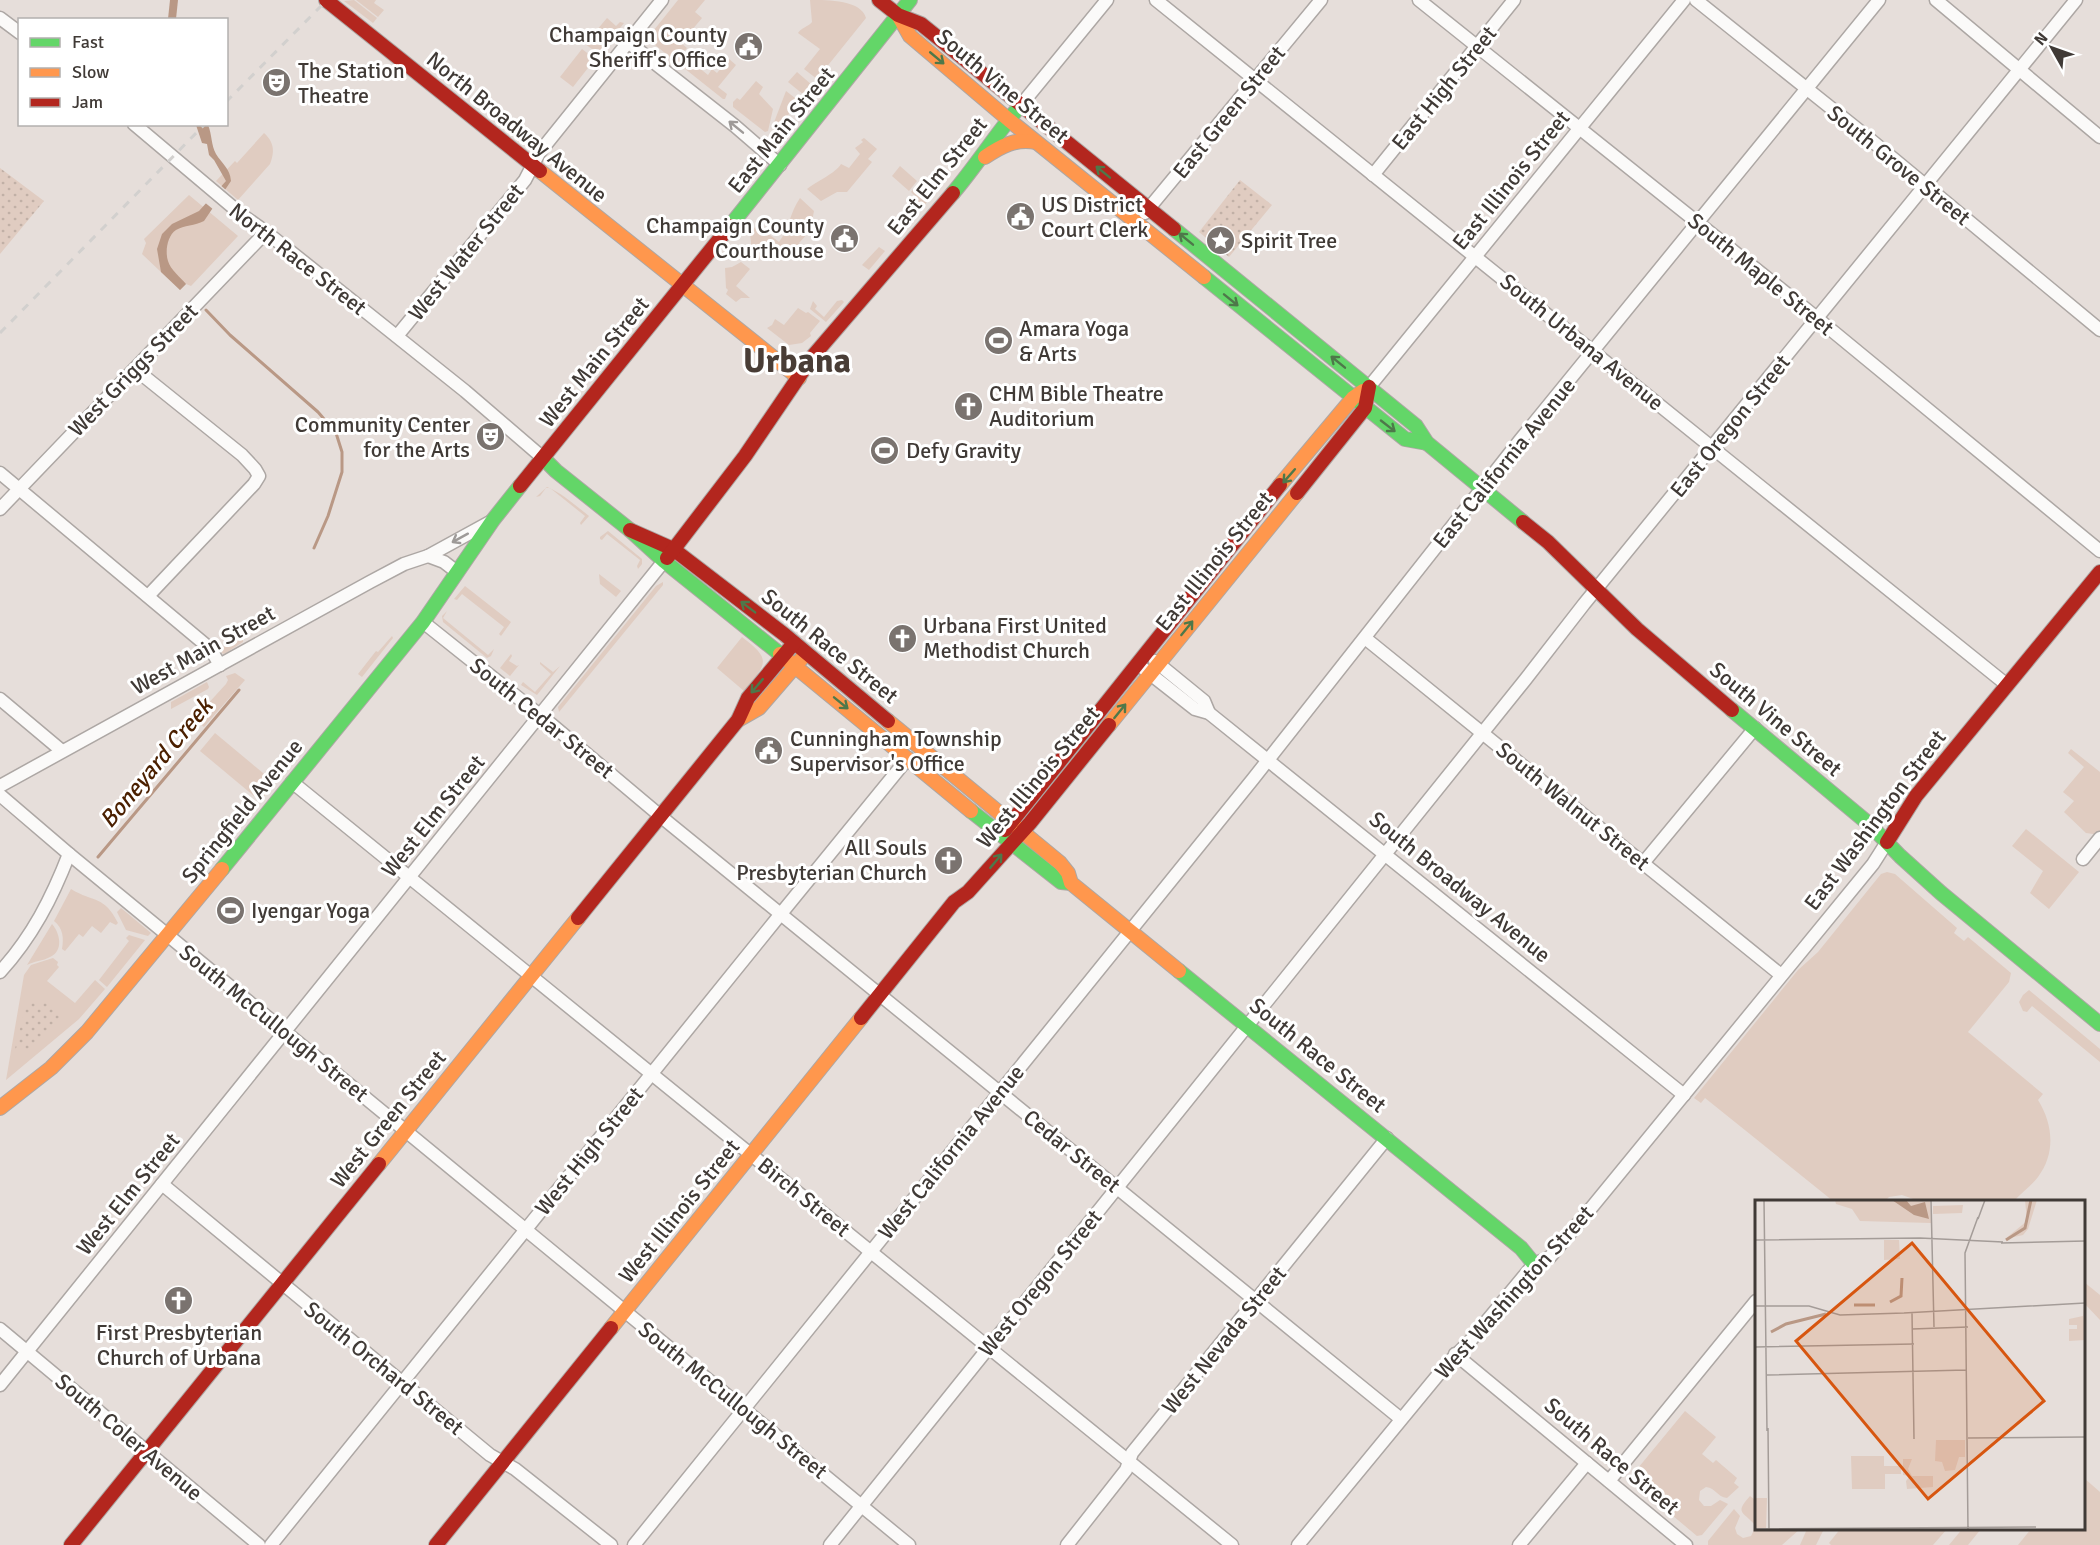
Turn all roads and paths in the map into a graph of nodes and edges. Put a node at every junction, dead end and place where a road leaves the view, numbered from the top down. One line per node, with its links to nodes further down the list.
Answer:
1 (326, 0): 31 (street, North Broadway Avenue)
2 (662, 0): 18 (street, West Water Street)
3 (879, 0): 15 (street)
4 (910, 0): 15 (street, East Main Street)
5 (1107, 0): 23 (street, East Elm Street)
6 (1156, 0): 21 (street, South Urbana Avenue)
7 (1321, 0): 21 (street, East Green Street)
8 (1419, 0): 19 (street, South Maple Street)
9 (1514, 0): 19 (street, East High Street)
10 (1684, 0): 26 (street, East Illinois Street)
11 (1696, 0): 22 (street, South Grove Street)
12 (1879, 0): 22 (street, East California Avenue)
13 (1936, 0): 20 (street)
14 (2076, 0): 20 (street, East Oregon Street)
15 (898, 15): 23 (street, South Vine Street); 24 (street, South Vine Street, one-way to 24); 30 (street, East Main Street)
16 (0, 18): 17 (street)
17 (18, 32)
18 (628, 42): 30 (street, one-way to 18); 31 (street, West Water Street)
19 (1476, 47): 26 (street, South Maple Street); 32 (street, East High Street)
20 (2020, 69): 27 (street); 33 (street, East Oregon Street)
21 (1256, 80): 32 (street, South Urbana Avenue); 34 (street, East Green Street)
22 (1806, 89): 33 (street, South Grove Street); 35 (street, East California Avenue)
23 (1021, 105): 24 (street, East Elm Street); 34 (street, South Vine Street, one-way to 23)
24 (1009, 120): 28 (street, South Vine Street); 29 (street, East Elm Street)
25 (136, 126): 37 (street, North Race Street)
26 (1580, 129): 35 (street, South Maple Street); 38 (street, East Illinois Street)
27 (2100, 137)
28 (1036, 142): 29 (street); 36 (street, South Vine Street)
29 (981, 160): 49 (street, East Elm Street)
30 (780, 165): 41 (street, East Main Street)
31 (533, 166): 41 (street, North Broadway Avenue); 45 (street, West Water Street)
32 (1373, 175): 38 (street, South Urbana Avenue)
33 (1925, 186): 42 (street, East Oregon Street); 43 (street, South Grove Street)
34 (1149, 209): 36 (street, East Green Street); 39 (street, South Vine Street, one-way to 34)
35 (1698, 223): 42 (street, South Maple Street); 47 (street, East California Avenue)
36 (1136, 224): 40 (street, South Vine Street)
37 (266, 232): 45 (street, North Race Street); 48 (street, West Griggs Street)
38 (1476, 256): 47 (street, South Urbana Avenue); 50 (street, East Illinois Street)
39 (1211, 260): 40 (street); 44 (street, South Vine Street)
40 (1200, 274): 46 (street, South Vine Street, one-way to 46)
41 (684, 285): 49 (street); 58 (street, West Main Street)
42 (1817, 319): 56 (street, East Oregon Street); 66 (street, South Maple Street)
43 (2100, 330)
44 (1303, 333): 46 (street); 50 (street, South Vine Street, one-way to 44)
45 (397, 336): 51 (street, North Race Street)
46 (1291, 348): 52 (street, South Vine Street)
47 (1592, 352): 56 (street, South Urbana Avenue); 60 (street, East California Avenue)
48 (135, 369): 61 (street, West Griggs Street); 72 (street)
49 (799, 378): 65 (street, West Elm Street)
50 (1369, 387): 52 (street, East Illinois Street); 53 (street, East Illinois Street); 54 (street, South Vine Street)
51 (465, 391): 58 (street, South Race Street)
52 (1353, 398): 53 (street, South Vine Street); 55 (street, East Illinois Street)
53 (1365, 408): 54 (street, South Vine Street, one-way to 54); 57 (street, East Illinois Street)
54 (1427, 443): 60 (street, South Vine Street)
55 (1313, 447): 57 (street); 78 (street, East Illinois Street, one-way to 78)
56 (1712, 447): 71 (street, East Oregon Street); 82 (street, South Urbana Avenue)
57 (1325, 457): 81 (street, East Illinois Street, one-way to 57)
58 (543, 458): 63 (street, West Main Street); 64 (street, South Race Street)
59 (0, 473): 61 (street)
60 (1482, 488): 71 (street, South Vine Street); 74 (street, East California Avenue)
61 (19, 490): 62 (street, West Griggs Street); 72 (street)
62 (0, 509)
63 (493, 520): 67 (street, West Main Street, one-way to 67); 69 (street, Springfield Avenue)
64 (630, 530): 65 (street, South Race Street); 68 (street, South Race Street)
65 (673, 549): 68 (street, West Elm Street); 75 (street, South Race Street, one-way to 65)
66 (2100, 551)
67 (428, 555): 69 (street); 79 (street, West Main Street)
68 (664, 561): 77 (street, South Race Street); 84 (street, West Elm Street)
69 (457, 572): 73 (street, Springfield Avenue)
70 (2100, 572): 82 (street, East Washington Street)
71 (1597, 588): 86 (street, South Vine Street); 87 (street, East Oregon Street)
72 (148, 596): 79 (street)
73 (423, 622): 84 (street, South Cedar Street); 91 (street, Springfield Avenue)
74 (1365, 638): 87 (street, South Walnut Street); 90 (street, East California Avenue)
75 (794, 643): 76 (street, South Race Street); 77 (street, West Green Street)
76 (806, 653): 80 (street, West Green Street); 95 (street, South Race Street)
77 (783, 656): 80 (street, South Race Street); 85 (street, West Green Street, one-way to 85)
78 (1140, 658): 81 (street, South Broadway Avenue); 95 (street, West Illinois Street)
79 (220, 665): 88 (street, West Main Street)
80 (795, 666): 85 (street, West Green Street); 89 (street, South Race Street, one-way to 89)
81 (1154, 668): 90 (street, South Broadway Avenue); 96 (street, West Illinois Street, one-way to 81)
82 (2007, 685): 99 (street, East Washington Street)
83 (0, 699): 88 (street)
84 (540, 716): 94 (street, South Cedar Street); 104 (street, West Elm Street)
85 (738, 720): 94 (street, West Green Street)
86 (1755, 728): 99 (street, South Vine Street); 103 (street)
87 (1482, 733): 101 (street, East Oregon Street); 103 (street, South Walnut Street)
88 (62, 752): 92 (street, West Main Street)
89 (908, 758): 97 (street, South Race Street); 106 (street, West High Street)
90 (1268, 760): 101 (street, South Broadway Avenue); 107 (street, West California Avenue)
91 (292, 782): 104 (street, Birch Street); 108 (street, Springfield Avenue)
92 (0, 786)
93 (0, 795): 100 (street, South McCullough Street)
94 (660, 815): 106 (street, Cedar Street); 110 (street, West Green Street)
95 (1011, 822): 96 (street, South Race Street); 97 (street, West Illinois Street)
96 (1022, 831): 97 (street, West Illinois Street); 105 (street, South Race Street)
97 (1007, 838): 105 (street, South Race Street); 112 (street, West Illinois Street)
98 (2100, 838): 102 (street)
99 (1887, 842): 111 (street, East Washington Street); 114 (street, South Vine Street)
100 (69, 854): 108 (street, South McCullough Street); 109 (street)
101 (1386, 854): 113 (street, West Oregon Street); 118 (street, South Broadway Avenue)
102 (2083, 859)
103 (1644, 862): 111 (street, South Walnut Street)
104 (410, 878): 110 (street, Birch Street); 115 (street, West Elm Street)
105 (1071, 883): 107 (street, South Race Street)
106 (781, 913): 112 (street, Cedar Street); 116 (street, West High Street)
107 (1131, 929): 113 (street, South Race Street); 117 (street, West California Avenue)
108 (167, 935): 115 (street, South McCullough Street); 119 (street, Springfield Avenue)
109 (0, 972)
110 (531, 975): 116 (street, Birch Street); 120 (street, West Green Street)
111 (1781, 975): 118 (street, East Washington Street)
112 (881, 995): 117 (street, Cedar Street); 122 (street, West Illinois Street)
113 (1248, 1024): 121 (street, South Race Street); 124 (street, West Oregon Street)
114 (2100, 1024)
115 (286, 1032): 120 (street, South McCullough Street); 123 (street, West Elm Street)
116 (652, 1073): 122 (street, Birch Street); 125 (street, West High Street)
117 (999, 1092): 124 (street, Cedar Street); 126 (street, West California Avenue)
118 (1684, 1095): 127 (street, West Washington Street)
119 (0, 1108)
120 (406, 1131): 125 (street, South McCullough Street); 128 (street, West Green Street)
121 (1387, 1138): 127 (street, South Race Street); 129 (street, West Nevada Street)
122 (752, 1154): 126 (street, Birch Street); 131 (street, West Illinois Street)
123 (162, 1185): 128 (street, South Orchard Street); 134 (street, West Elm Street)
124 (1117, 1187): 129 (street, Cedar Street); 133 (street, West Oregon Street)
125 (527, 1230): 131 (street, South McCullough Street); 136 (street, West High Street)
126 (871, 1251): 133 (street, Birch Street); 138 (street, West California Avenue)
127 (1534, 1264): 135 (street, West Washington Street)
128 (282, 1284): 136 (street, South Orchard Street); 140 (street, West Green Street)
129 (1256, 1300): 139 (street, Cedar Street); 142 (street, West Nevada Street)
130 (1755, 1302): 144 (street)
131 (625, 1312): 138 (street, South McCullough Street); 141 (street, West Illinois Street)
132 (0, 1329): 134 (street, South Coler Avenue)
133 (989, 1348): 142 (street, Birch Street); 145 (street, West Oregon Street)
134 (27, 1352): 137 (street, West Elm Street); 140 (street, South Coler Avenue)
135 (1455, 1354): 139 (street, West Washington Street); 143 (street, South Race Street)
136 (401, 1383): 141 (street, South Orchard Street); 148 (street, West High Street)
137 (0, 1385)
138 (743, 1409): 145 (street, South McCullough Street); 151 (street, West California Avenue)
139 (1401, 1419): 156 (street, West Washington Street)
140 (147, 1452): 146 (street, West Green Street); 147 (street, South Coler Avenue)
141 (503, 1462): 149 (street, West Illinois Street); 150 (street, South Orchard Street)
142 (1129, 1462): 154 (street, West Nevada Street); 155 (street, Birch Street)
143 (1587, 1463): 144 (street, South Race Street); 157 (street)
144 (1609, 1481): 158 (street, South Race Street)
145 (862, 1506): 152 (street, West Oregon Street); 153 (street, South McCullough Street)
146 (71, 1545)
147 (259, 1545)
148 (271, 1545)
149 (436, 1545)
150 (611, 1545)
151 (634, 1545)
152 (830, 1545)
153 (909, 1545)
154 (1066, 1545)
155 (1232, 1545)
156 (1298, 1545)
157 (1519, 1545)
158 (1686, 1545)

